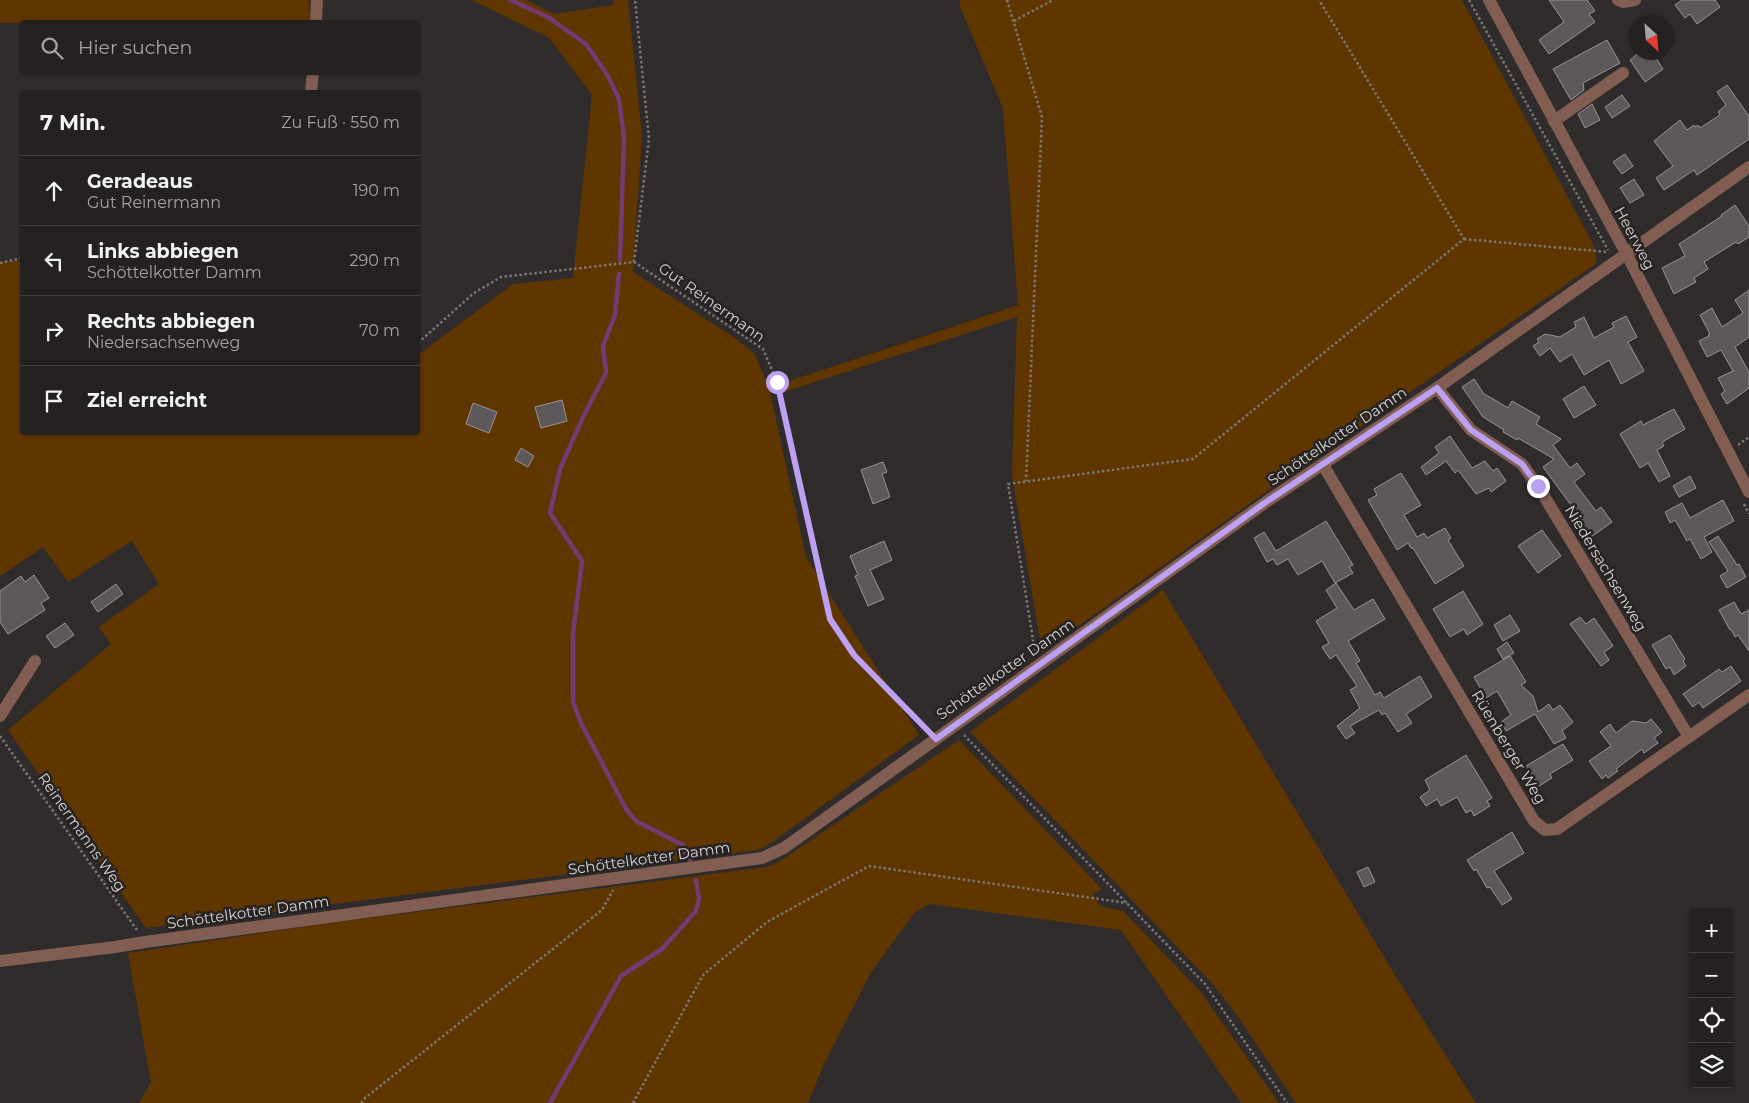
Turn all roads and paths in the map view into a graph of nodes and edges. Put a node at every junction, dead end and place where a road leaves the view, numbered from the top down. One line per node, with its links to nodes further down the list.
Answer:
1 (317, 0): 9 (street)
2 (634, 0): 19 (path)
3 (1008, 0): 10 (path)
4 (1053, 0): 10 (path)
5 (1319, 0): 16 (path)
6 (1489, 0): 14 (street, Heerweg)
7 (1618, 0): 8 (street)
8 (1635, 0)
9 (316, 20)
10 (1014, 22): 24 (path)
11 (1623, 72): 14 (street)
12 (313, 75): 13 (street)
13 (311, 90)
14 (1554, 121): 17 (street, Heerweg)
15 (1749, 167): 17 (street, Schöttelkotter Damm)
16 (1464, 239): 17 (path); 24 (path)
17 (1626, 254): 22 (street, Schöttelkotter Damm); 25 (street, Heerweg)
18 (20, 258): 20 (path)
19 (634, 262): 21 (path); 33 (path, Gut Reinermann)
20 (0, 263)
21 (420, 341)
22 (1437, 388): 23 (street, Schöttelkotter Damm); 32 (street, Niedersachsenweg)
23 (1323, 465): 27 (street, Schöttelkotter Damm); 32 (street, Rüenberger Weg)
24 (1026, 481): 27 (path)
25 (1749, 492)
26 (35, 660): 29 (street)
27 (1038, 666): 30 (street, Schöttelkotter Damm)
28 (1749, 695): 32 (street, Rüenberger Weg)
29 (0, 716)
30 (955, 725): 33 (street, Schöttelkotter Damm); 35 (path)
31 (0, 736): 36 (path, Reinermanns Weg)
32 (1689, 737)
33 (936, 739): 34 (street, Schöttelkotter Damm)
34 (620, 878): 36 (street, Schöttelkotter Damm); 38 (path)
35 (1127, 903): 39 (path); 40 (path)
36 (145, 942): 37 (street, Schöttelkotter Damm)
37 (0, 961)
38 (361, 1103)
39 (633, 1103)
40 (1287, 1103)

